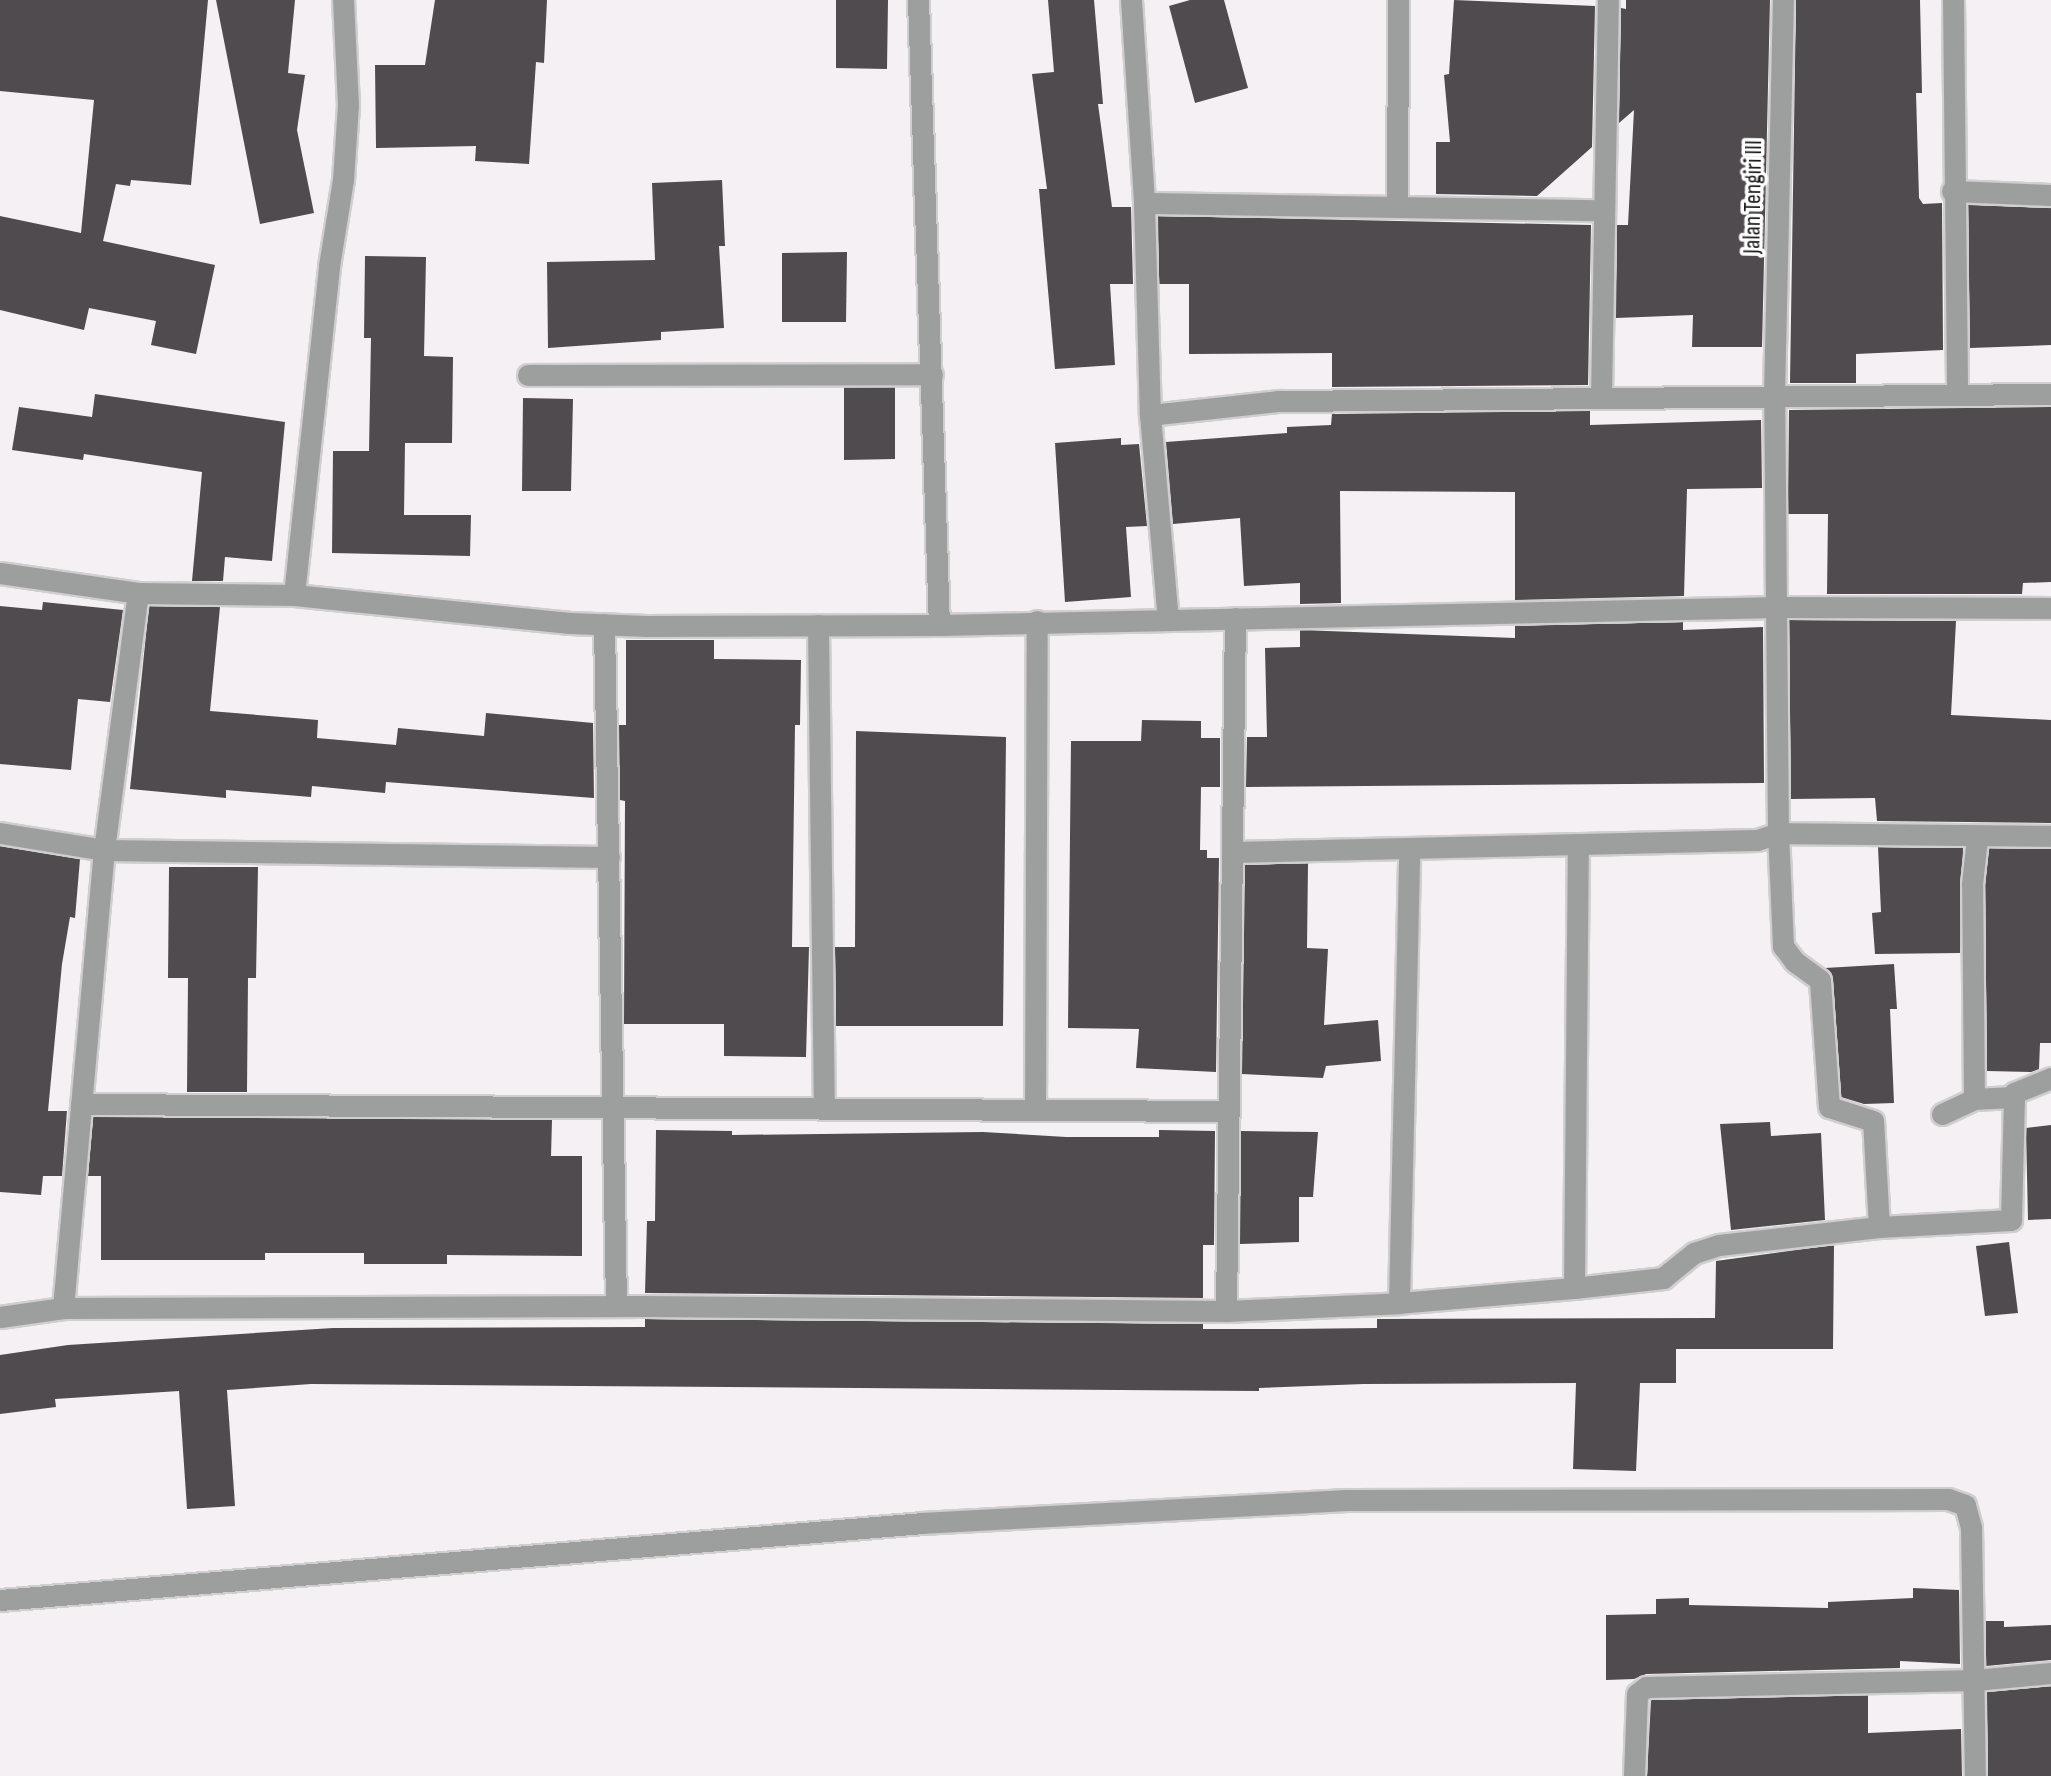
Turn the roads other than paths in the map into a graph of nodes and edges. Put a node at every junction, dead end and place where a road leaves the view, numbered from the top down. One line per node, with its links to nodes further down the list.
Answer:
1 (342, 0): 22 (street)
2 (918, 0): 13 (street)
3 (1131, 0): 10 (street)
4 (1398, 0): 11 (street)
5 (1608, 0): 12 (street)
6 (1783, 0): 17 (street, Jalan Tengiri III)
7 (1953, 0): 8 (street)
8 (1952, 191): 9 (street); 15 (street)
9 (2051, 195)
10 (1144, 203): 11 (street); 19 (street)
11 (1397, 206): 12 (street)
12 (1604, 210): 18 (street)
13 (932, 374): 14 (street); 30 (street)
14 (528, 375)
15 (1956, 394): 16 (street); 17 (street)
16 (2051, 394)
17 (1774, 395): 18 (street); 23 (street, Jalan Tengiri III)
18 (1601, 397): 19 (street)
19 (1150, 415): 26 (street)
20 (0, 573): 21 (street)
21 (138, 593): 22 (street); 37 (street)
22 (294, 595): 28 (street)
23 (1779, 607): 24 (street); 25 (street); 31 (street, Jalan Tengiri III)
24 (2051, 608)
25 (1235, 618): 26 (street); 38 (street)
26 (1168, 620): 27 (street)
27 (1037, 621): 30 (street); 46 (street)
28 (604, 624): 29 (street); 39 (street)
29 (818, 625): 30 (street); 45 (street)
30 (939, 625)
31 (1778, 833): 34 (street); 35 (street); 49 (street, Jalan Tengiri III)
32 (0, 834): 37 (street)
33 (2051, 836): 34 (street)
34 (1977, 838): 42 (street)
35 (1578, 844): 36 (street); 50 (street)
36 (1409, 848): 38 (street); 51 (street)
37 (104, 850): 39 (street); 43 (street)
38 (1232, 852): 47 (street)
39 (609, 857): 44 (street)
40 (2051, 1078): 41 (street)
41 (2013, 1097): 42 (street); 49 (street)
42 (1974, 1099): 48 (street)
43 (81, 1104): 44 (street); 53 (street)
44 (614, 1107): 45 (street); 52 (street)
45 (824, 1109): 46 (street)
46 (1035, 1110): 47 (street)
47 (1228, 1111): 54 (street)
48 (1942, 1114)
49 (1880, 1227): 50 (street)
50 (1574, 1288): 51 (street)
51 (1399, 1303): 54 (street)
52 (616, 1306): 53 (street); 54 (street)
53 (63, 1308): 55 (street)
54 (1226, 1311)
55 (0, 1317)
56 (0, 1600): 58 (street)
57 (2051, 1673): 58 (street)
58 (1975, 1680): 59 (street); 60 (street)
59 (1634, 1776)
60 (1975, 1776)

